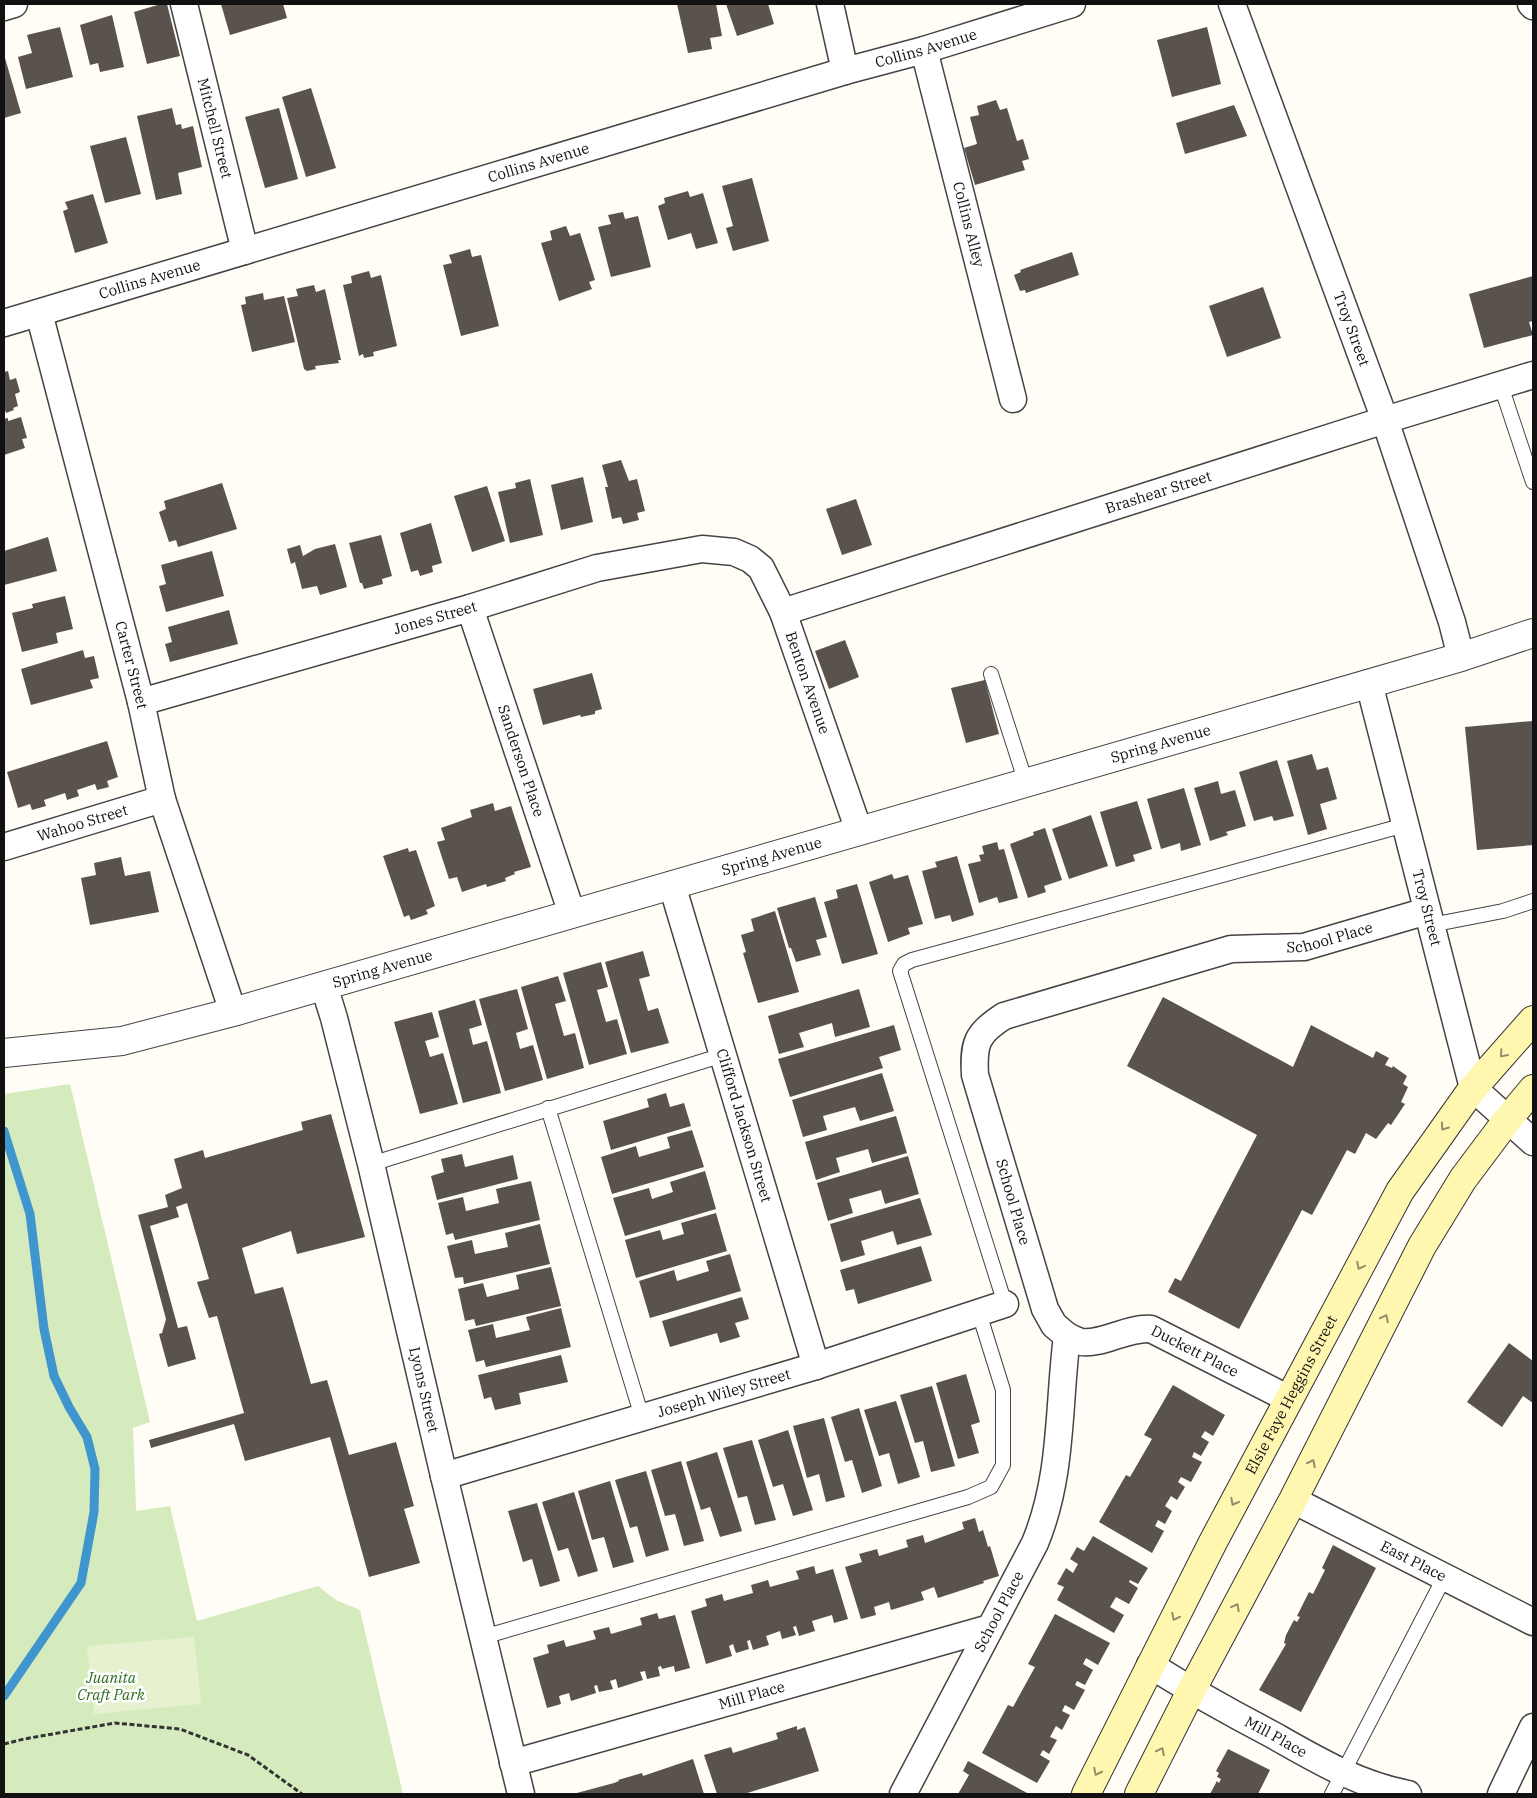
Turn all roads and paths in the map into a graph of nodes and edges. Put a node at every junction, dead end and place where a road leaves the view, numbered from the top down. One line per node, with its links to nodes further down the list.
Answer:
1 (14, 4): 6 (street)
2 (184, 4): 9 (street, Mitchell Street)
3 (830, 4): 8 (street)
4 (1072, 4): 7 (street, Collins Avenue)
5 (1232, 4): 15 (street, Troy Street)
6 (4, 7)
7 (924, 50): 8 (street, Collins Avenue); 14 (street, Collins Alley)
8 (845, 71): 9 (street, Collins Avenue)
9 (245, 251): 10 (street, Collins Avenue)
10 (39, 313): 11 (street, Collins Avenue); 24 (street, Carter Street)
11 (4, 323)
12 (1533, 375): 13 (street, Brashear Street)
13 (1501, 386): 15 (street, Brashear Street); 16 (lane)
14 (1013, 399)
15 (1385, 420): 19 (street, Brashear Street); 21 (street, Troy Street)
16 (1533, 482)
17 (734, 552): 18 (street, Jones Street); 19 (street, Benton Avenue)
18 (470, 608): 24 (street, Jones Street); 32 (street, Sanderson Place)
19 (783, 612): 28 (street, Benton Avenue)
20 (1533, 633): 21 (street, Spring Avenue)
21 (1461, 657): 23 (street, Spring Avenue)
22 (991, 674): 25 (lane)
23 (1369, 683): 25 (street, Spring Avenue); 27 (street, Troy Street)
24 (141, 702): 26 (street, Carter Street)
25 (1026, 782): 28 (street, Spring Avenue)
26 (162, 799): 29 (street, Wahoo Street); 35 (street, Carter Street)
27 (1405, 825): 33 (street, Troy Street); 45 (lane)
28 (859, 831): 30 (street, Spring Avenue)
29 (4, 847)
30 (672, 885): 32 (street, Spring Avenue); 38 (street, Clifford Jackson Street)
31 (1533, 901): 33 (lane)
32 (572, 914): 34 (street, Spring Avenue)
33 (1429, 918): 39 (street, Troy Street); 47 (street, School Place)
34 (324, 986): 35 (street, Spring Avenue); 44 (street, Lyons Street)
35 (233, 1012): 37 (street, Spring Avenue)
36 (1533, 1020): 39 (main road, Elsie Faye Heggins Street, one-way to 39)
37 (4, 1053)
38 (723, 1055): 41 (lane); 48 (street, Clifford Jackson Street)
39 (1473, 1088): 42 (street); 49 (main road, Elsie Faye Heggins Street, one-way to 49)
40 (1533, 1089): 42 (main road)
41 (548, 1108): 44 (lane); 50 (lane)
42 (1508, 1119): 43 (street); 52 (main road, one-way to 42)
43 (1533, 1142)
44 (371, 1164): 51 (street, Lyons Street)
45 (1005, 1304): 46 (street, Joseph Wiley Street)
46 (979, 1312): 48 (street, Joseph Wiley Street); 56 (lane)
47 (1067, 1336): 49 (street, Duckett Place); 55 (street, School Place)
48 (816, 1366): 50 (street, Joseph Wiley Street)
49 (1289, 1399): 57 (main road, Elsie Faye Heggins Street, one-way to 57)
50 (642, 1417): 51 (street, Joseph Wiley Street)
51 (444, 1476): 56 (street, Lyons Street)
52 (1293, 1500): 53 (street, East Place); 58 (main road, one-way to 52)
53 (1444, 1578): 54 (street, East Place); 62 (lane)
54 (1533, 1622)
55 (990, 1628): 61 (street, Mill Place); 65 (street, School Place)
56 (483, 1637): 61 (street, Lyons Street)
57 (1150, 1666): 58 (street, Mill Place); 66 (main road, Elsie Faye Heggins Street, one-way to 66)
58 (1192, 1691): 62 (street, Mill Place); 67 (main road, one-way to 58)
59 (1533, 1727): 69 (street)
60 (4, 1744): 63 (path)
61 (514, 1762): 64 (street, Lyons Street)
62 (1337, 1784): 68 (street, Mill Place)
63 (302, 1794)
64 (521, 1794)
65 (903, 1794)
66 (1086, 1794)
67 (1139, 1794)
68 (1408, 1794)
69 (1501, 1794)

